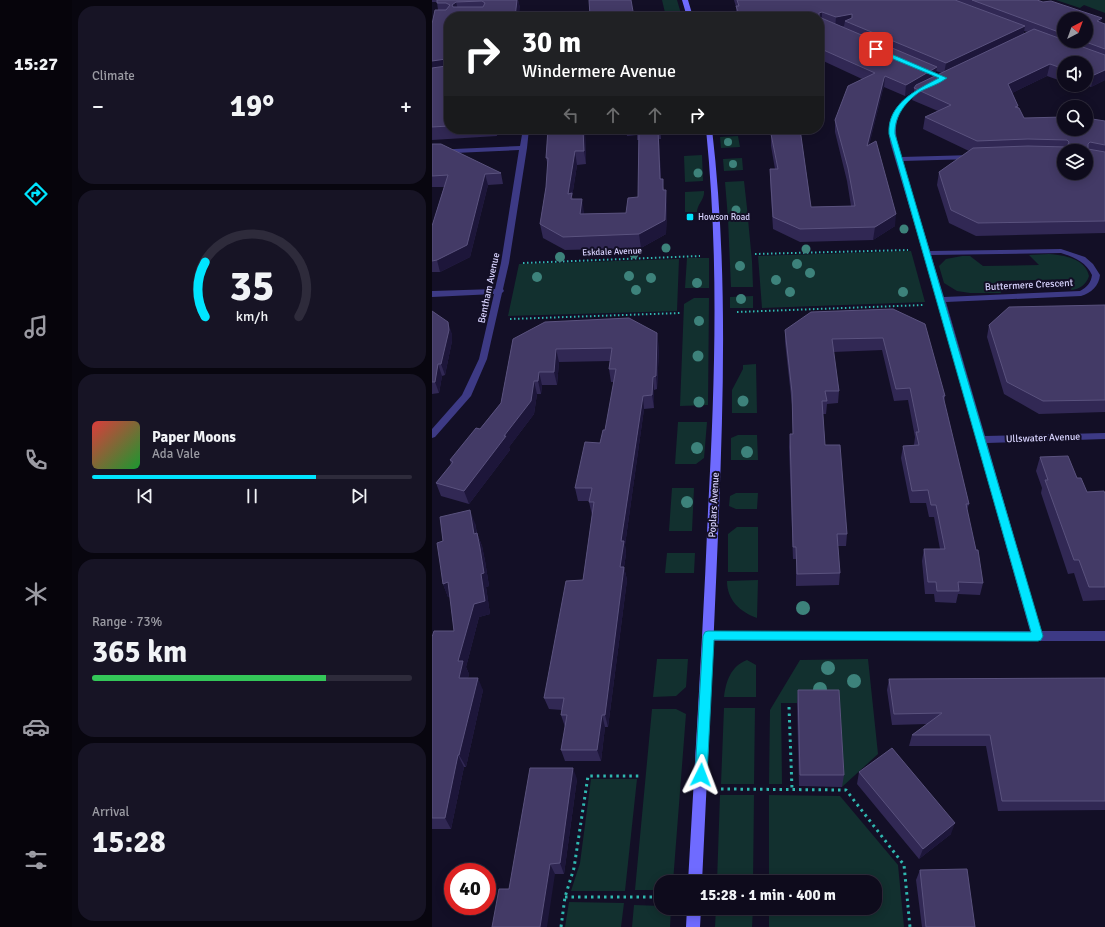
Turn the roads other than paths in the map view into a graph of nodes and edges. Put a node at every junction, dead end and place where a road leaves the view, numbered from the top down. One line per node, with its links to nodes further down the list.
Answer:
1 (685, 0): 2 (street)
2 (689, 12)
3 (932, 84): 9 (street)
4 (525, 134): 6 (street, Bentham Avenue)
5 (710, 134): 17 (street, Poplars Avenue)
6 (524, 148): 7 (street); 11 (street, Bentham Avenue)
7 (432, 152)
8 (978, 156): 9 (street)
9 (899, 159): 10 (street)
10 (925, 251): 13 (street); 13 (street, Buttermere Crescent)
11 (500, 291): 12 (street); 14 (street, Bentham Avenue)
12 (432, 294)
13 (941, 302): 16 (street)
14 (432, 435)
15 (1105, 436): 16 (street, Ullswater Avenue)
16 (982, 440): 18 (street)
17 (708, 636): 18 (street); 20 (street, Poplars Avenue)
18 (1038, 636): 19 (street)
19 (1105, 636)
20 (695, 875)
21 (694, 915): 22 (street)
22 (693, 927)

